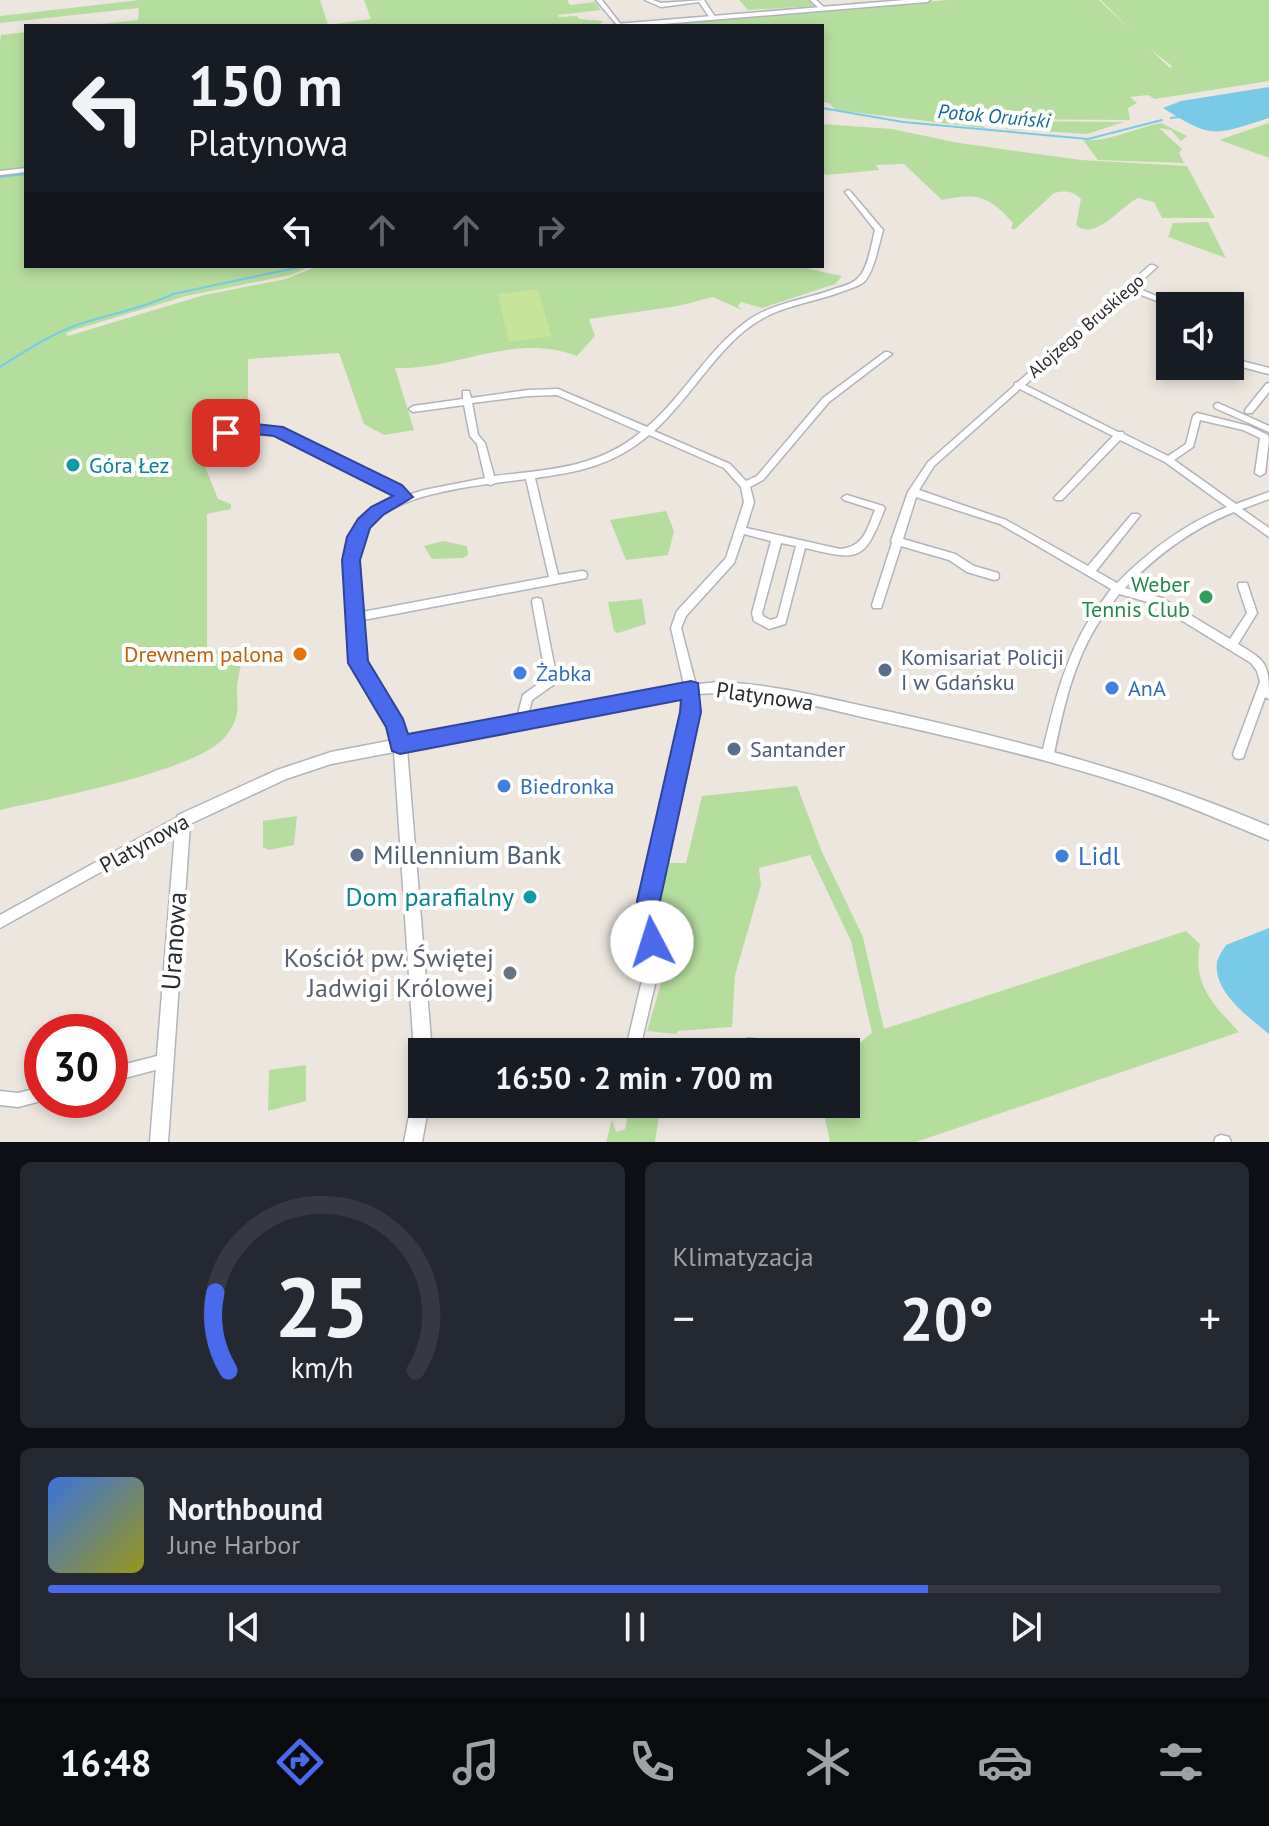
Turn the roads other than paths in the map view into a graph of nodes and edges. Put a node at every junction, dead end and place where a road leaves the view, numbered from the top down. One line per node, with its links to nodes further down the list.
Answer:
1 (599, 0): 8 (street)
2 (648, 0): 3 (street)
3 (701, 0): 7 (street)
4 (813, 0): 6 (street)
5 (927, 0): 6 (street)
6 (822, 8): 7 (street)
7 (712, 17): 9 (street)
8 (617, 24)
9 (630, 24)
10 (24, 170): 11 (street)
11 (0, 173)
12 (848, 192): 25 (street)
13 (1153, 267): 14 (street, Alojzego Bruskiego)
14 (1130, 288): 15 (street); 19 (street, Alojzego Bruskiego)
15 (1156, 298)
16 (888, 354): 33 (street)
17 (1244, 365): 18 (street)
18 (1269, 371)
19 (1018, 385): 26 (street); 34 (street, Alojzego Bruskiego)
20 (1269, 386): 24 (street)
21 (467, 397): 23 (street); 25 (street); 32 (street)
22 (1218, 406): 27 (street)
23 (413, 409)
24 (1249, 411)
25 (650, 431): 31 (street); 33 (street)
26 (1120, 434): 29 (street); 38 (street)
27 (1268, 434): 29 (street); 30 (street)
28 (198, 437): 36 (street)
29 (1168, 460): 39 (street)
30 (1260, 473)
31 (530, 476): 32 (street); 49 (street)
32 (491, 482): 36 (street)
33 (745, 486): 41 (street)
34 (913, 492): 44 (street, Alojzego Bruskiego); 46 (street)
35 (1269, 495): 39 (street)
36 (405, 497): 54 (street)
37 (847, 498): 45 (street)
38 (1059, 498)
39 (1234, 507): 42 (street); 51 (street)
40 (1135, 516): 46 (street)
41 (741, 530): 43 (street); 57 (street)
42 (1269, 533)
43 (777, 538): 45 (street); 45 (street)
44 (896, 541): 48 (street); 53 (street, Alojzego Bruskiego)
45 (801, 544)
46 (1089, 572): 51 (street)
47 (582, 575): 49 (street)
48 (994, 576)
49 (554, 579): 54 (street)
50 (1243, 586): 55 (street)
51 (1117, 588): 55 (street); 60 (street)
52 (537, 602): 58 (street)
53 (877, 605)
54 (354, 618): 59 (street)
55 (1232, 645): 56 (street)
56 (1267, 688): 61 (street)
57 (691, 689): 58 (street, Platynowa); 60 (street, Platynowa); 66 (street)
58 (522, 721): 59 (street, Platynowa)
59 (400, 745): 62 (street, Platynowa); 65 (street)
60 (1048, 754): 63 (street, Platynowa)
61 (1239, 754)
62 (183, 820): 64 (street, Platynowa); 67 (street, Uranowa)
63 (1269, 833)
64 (0, 922)
65 (422, 1038)
66 (635, 1038)
67 (165, 1061): 68 (street); 72 (street, Uranowa)
68 (128, 1070)
69 (0, 1098): 70 (street)
70 (24, 1098)
71 (418, 1118): 73 (street)
72 (159, 1142)
73 (413, 1142)

